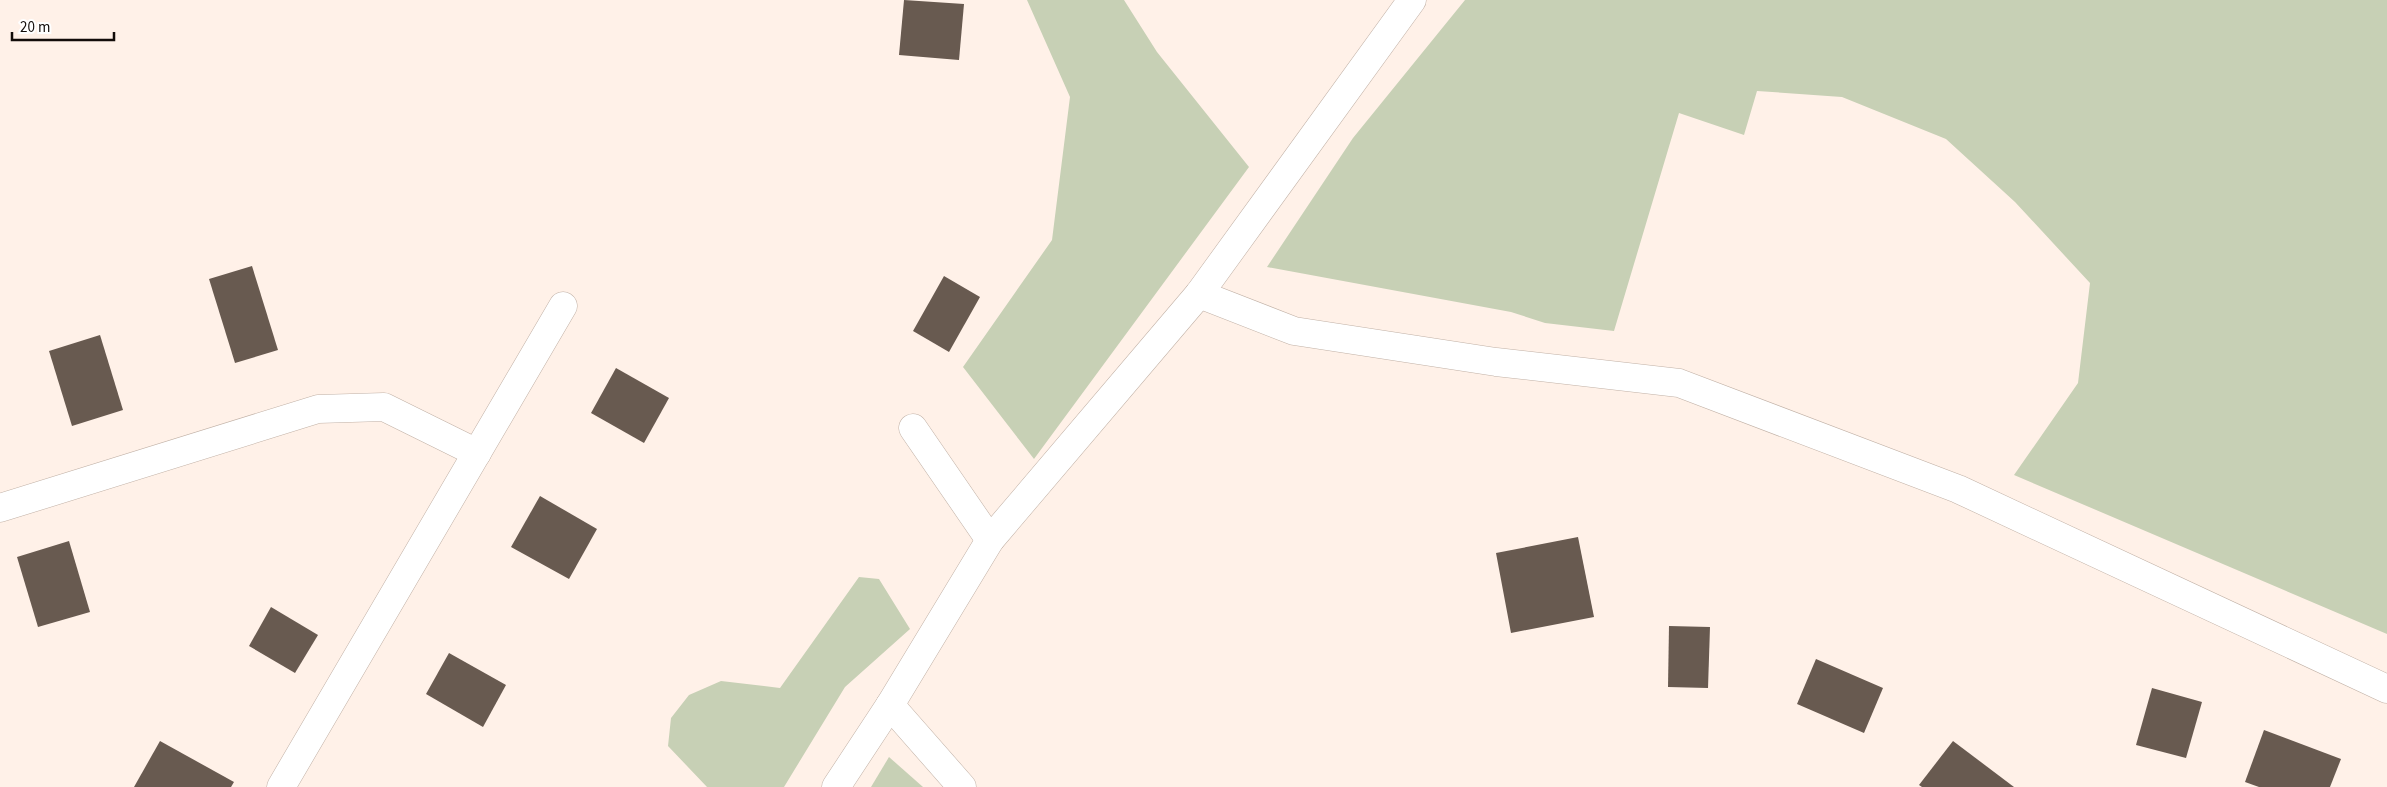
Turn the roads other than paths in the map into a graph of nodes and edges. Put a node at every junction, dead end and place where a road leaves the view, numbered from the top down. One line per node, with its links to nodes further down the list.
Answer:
1 (1412, 0): 2 (street)
2 (1199, 294): 7 (street); 8 (street)
3 (563, 306): 5 (street)
4 (913, 428): 7 (street)
5 (476, 453): 6 (street); 10 (street)
6 (0, 508)
7 (990, 540): 9 (street)
8 (2387, 689)
9 (890, 704): 11 (street); 12 (street)
10 (281, 787)
11 (836, 787)
12 (962, 787)

